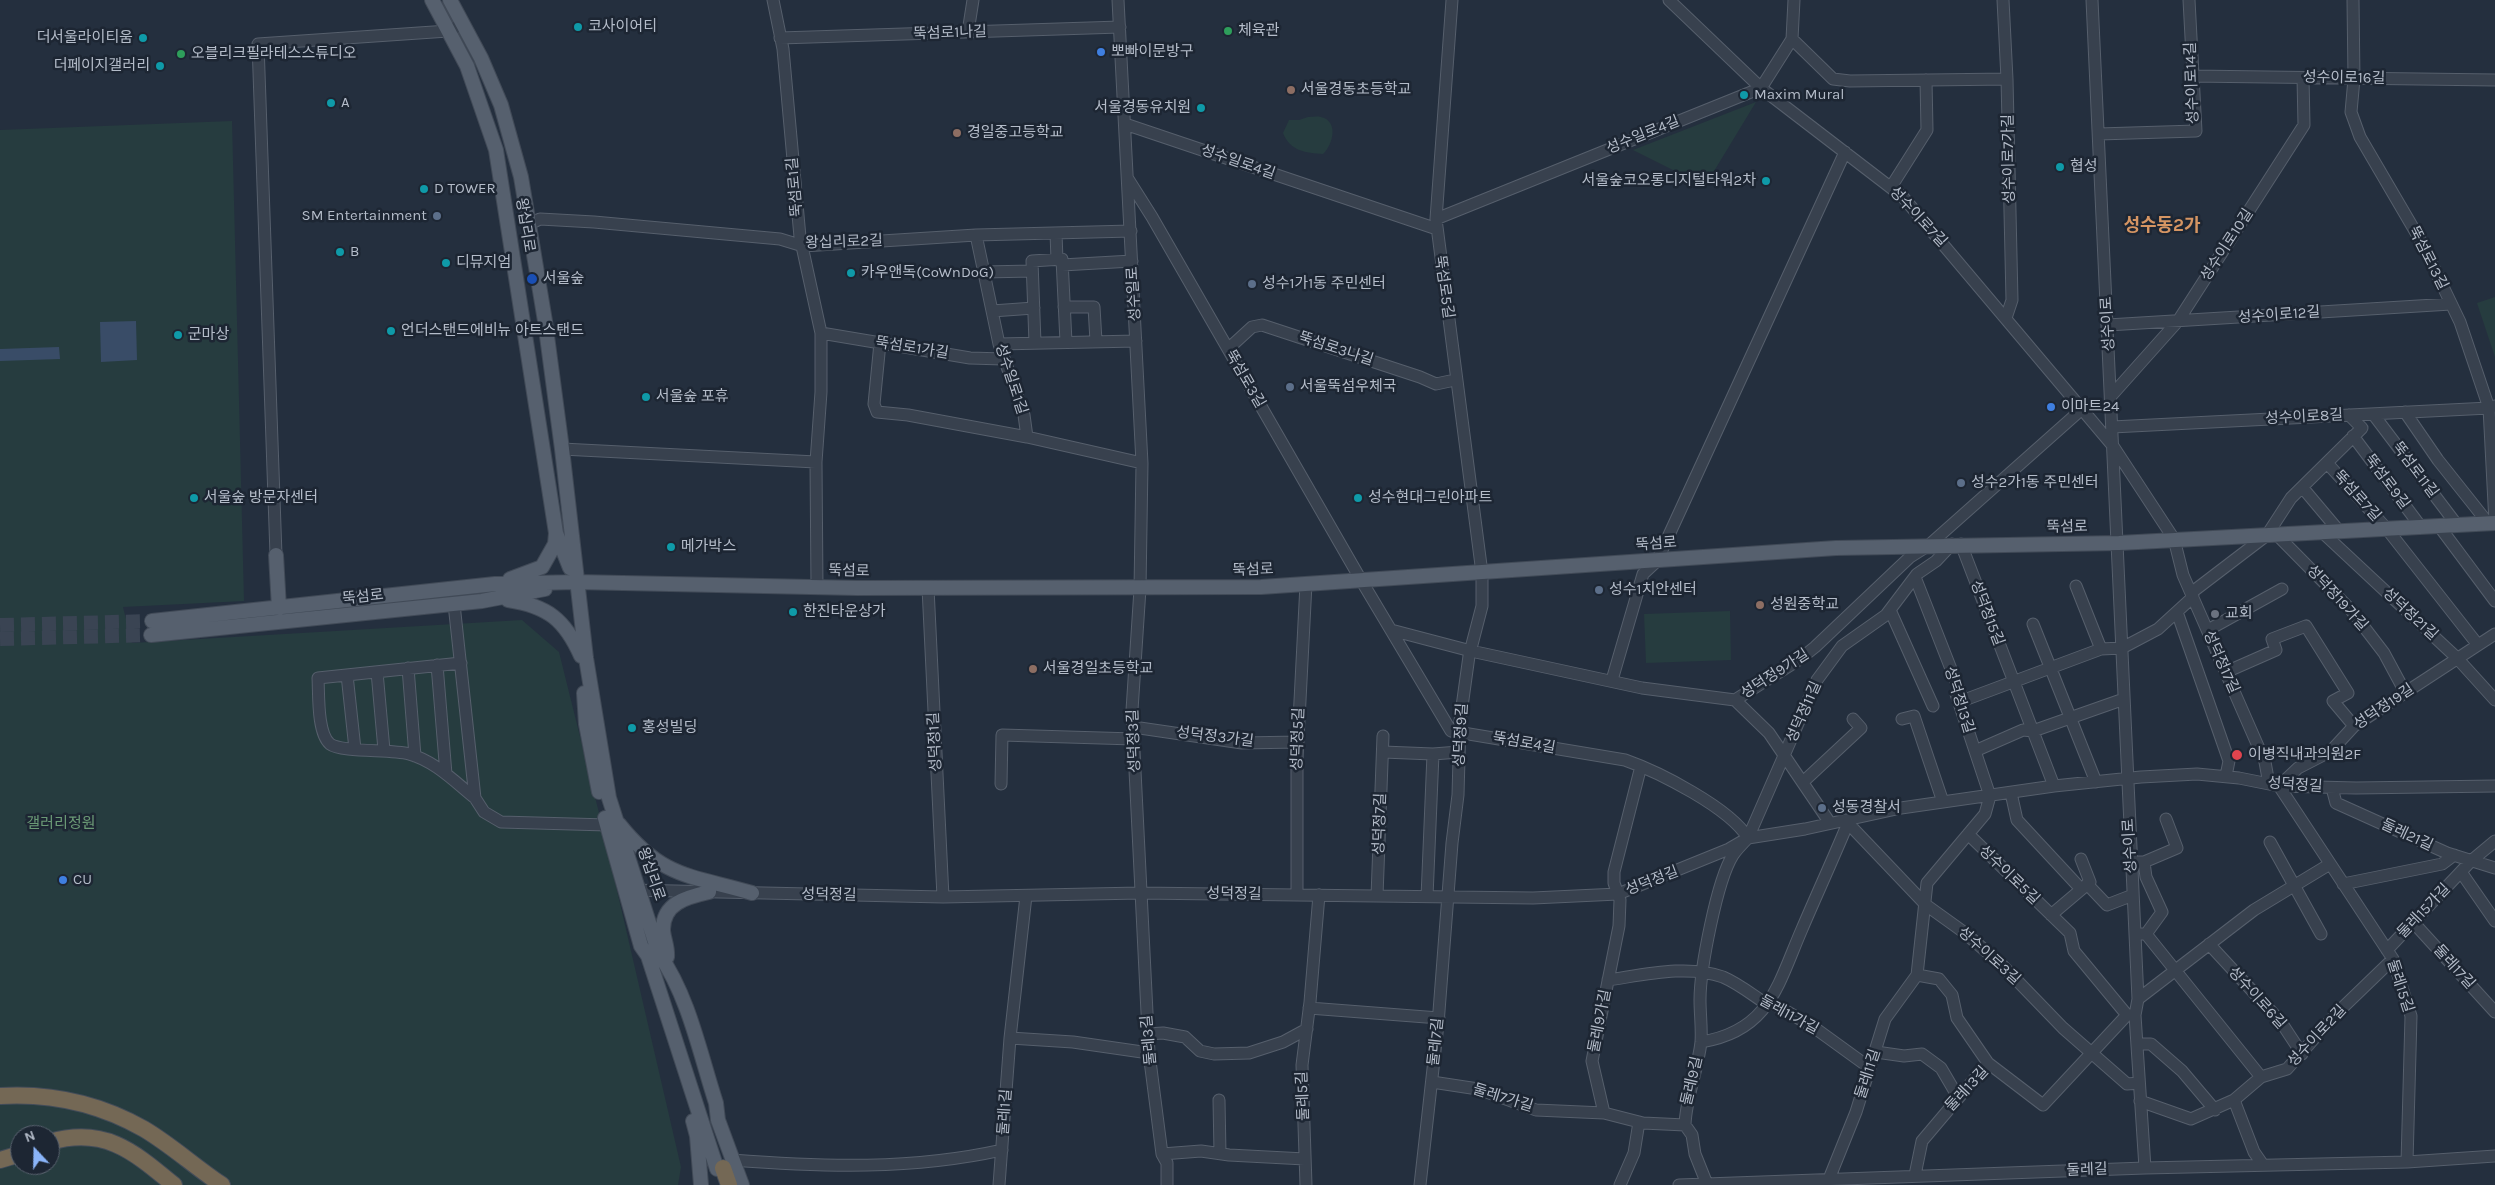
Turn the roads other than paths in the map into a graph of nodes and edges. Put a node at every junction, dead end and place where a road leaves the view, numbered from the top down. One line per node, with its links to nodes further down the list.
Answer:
1 (432, 0): 15 (main road, 왕십리로)
2 (450, 0): 13 (main road, 왕십리로)
3 (772, 0): 17 (street, 뚝섬로1길)
4 (973, 0): 16 (street)
5 (1118, 0): 14 (street, 성수일로)
6 (1452, 0): 32 (street, 뚝섬로5길)
7 (1669, 0): 25 (street, 성수이로7길)
8 (1794, 0): 18 (street)
9 (2003, 0): 21 (street, 성수이로7가길)
10 (2092, 0): 27 (street, 성수이로)
11 (2189, 0): 19 (street, 성수이로14길)
12 (2353, 0): 22 (street, 뚝섬로13길)
13 (463, 24): 15 (street); 31 (main road, 왕십리로)
14 (1120, 27): 16 (street, 뚝섬로1나길); 26 (street, 성수일로)
15 (448, 32): 80 (main road, 왕십리로); 86 (street)
16 (968, 32): 17 (street, 뚝섬로1나길)
17 (780, 38): 36 (street, 뚝섬로1길)
18 (1792, 40): 23 (street); 25 (street)
19 (2192, 76): 20 (street, 성수이로16길); 27 (street, 성수이로14길)
20 (2303, 78): 22 (street, 성수이로16길); 46 (street, 성수이로10길)
21 (2008, 79): 23 (street); 45 (street, 성수이로7가길)
22 (2354, 79): 24 (street, 성수이로16길); 41 (street, 뚝섬로13길)
23 (1926, 80): 30 (street)
24 (2495, 80)
25 (1761, 88): 28 (street, 성수이로7길); 32 (street, 성수일로4길)
26 (1125, 124): 29 (street, 성수일로); 32 (street, 성수일로4길)
27 (2098, 134): 47 (street, 성수이로)
28 (1845, 152): 30 (street, 성수이로7길); 87 (street)
29 (1128, 179): 33 (street, 성수일로); 55 (street, 뚝섬로3길)
30 (1891, 187): 45 (street, 성수이로7길)
31 (529, 224): 36 (street, 왕십리로2길); 68 (main road, 왕십리로)
32 (1436, 224): 88 (street, 뚝섬로5길)
33 (1131, 230): 34 (street, 왕십리로2길); 37 (street, 성수일로)
34 (1056, 233): 35 (street, 왕십리로2길); 38 (street)
35 (976, 235): 36 (street, 왕십리로2길); 40 (street, 성수일로1길)
36 (803, 246): 48 (street, 뚝섬로1길)
37 (1132, 261): 38 (street); 50 (street, 성수일로)
38 (1059, 262): 39 (street); 42 (street)
39 (1032, 271): 40 (street); 43 (street)
40 (984, 272): 44 (street, 성수일로1길)
41 (2451, 304): 46 (street, 성수이로12길); 63 (street, 뚝섬로13길)
42 (1064, 307): 49 (street); 52 (street)
43 (1034, 308): 44 (street); 53 (street)
44 (992, 311): 54 (street, 성수일로1길)
45 (2006, 318): 59 (street, 성수이로7길)
46 (2178, 321): 47 (street, 성수이로12길); 58 (street, 성수이로10길)
47 (2108, 326): 58 (street, 성수이로)
48 (821, 333): 51 (street, 뚝섬로1가길); 69 (street, 뚝섬로1길)
49 (1096, 341): 50 (street); 52 (street)
50 (1136, 341): 71 (street, 성수일로)
51 (880, 342): 56 (street, 뚝섬로1가길); 66 (street)
52 (1066, 342): 53 (street)
53 (1035, 343): 54 (street)
54 (999, 344): 56 (street, 성수일로1길)
55 (1228, 349): 57 (street, 뚝섬로3나길); 90 (street, 뚝섬로3길)
56 (1003, 359): 66 (street, 성수일로1길)
57 (1450, 382)
58 (2111, 396): 64 (street, 성수이로)
59 (2082, 409): 67 (street, 성수이로7길); 85 (street)
60 (2405, 412): 61 (street, 성수이로8길); 63 (street, 성수이로8길); 73 (street)
61 (2373, 414): 62 (street, 성수이로8길); 74 (street, 뚝섬로11길)
62 (2349, 415): 64 (street, 성수이로8길); 65 (street)
63 (2492, 415): 73 (street, 뚝섬로13길)
64 (2112, 427): 67 (street, 성수이로)
65 (2353, 436): 70 (street); 76 (street, 뚝섬로9길)
66 (1027, 437): 71 (street)
67 (2114, 446): 82 (street); 83 (street, 성수이로)
68 (562, 448): 69 (street); 91 (main road, 왕십리로)
69 (816, 462): 95 (street, 뚝섬로1길)
70 (2326, 463): 72 (street); 77 (street, 뚝섬로7길)
71 (1142, 464): 97 (street, 성수일로)
72 (2302, 487): 78 (street); 81 (street)
73 (2492, 523): 74 (main road, 뚝섬로)
74 (2457, 525): 75 (main road, 뚝섬로)
75 (2439, 526): 76 (main road, 뚝섬로); 101 (street)
76 (2421, 527): 77 (main road, 뚝섬로)
77 (2386, 529): 78 (main road, 뚝섬로); 112 (street)
78 (2339, 531): 79 (main road, 뚝섬로)
79 (2322, 532): 81 (main road, 뚝섬로); 117 (street, 성덕정21길)
80 (556, 533): 91 (main road, 왕십리로); 92 (main road)
81 (2272, 535): 82 (main road, 뚝섬로); 99 (street); 127 (street, 성덕정19가길)
82 (2174, 539): 83 (main road, 뚝섬로); 99 (street, 성덕정17길)
83 (2118, 543): 84 (main road, 뚝섬로); 113 (street, 성수이로)
84 (1956, 544): 85 (main road, 뚝섬로); 89 (street, 성덕정11길); 126 (street, 성덕정15길)
85 (1929, 545): 87 (main road, 뚝섬로); 129 (street, 성덕정9가길)
86 (276, 555): 103 (main road)
87 (1657, 561): 88 (main road, 뚝섬로); 125 (street)
88 (1482, 573): 90 (main road, 뚝섬로); 115 (street, 성덕정9길)
89 (1915, 578): 104 (street, 성덕정11길); 131 (street, 성덕정13길)
90 (1361, 580): 93 (main road, 뚝섬로); 108 (street)
91 (576, 582): 92 (main road, 뚝섬로); 95 (main road, 뚝섬로); 100 (main road, 뚝섬로); 116 (main road, 왕십리로); 167 (main road, 왕십리로)
92 (495, 584): 103 (main road, 뚝섬로)
93 (1306, 584): 97 (main road, 뚝섬로); 142 (street, 성덕정5길)
94 (2076, 586): 114 (street)
95 (816, 587): 96 (main road, 뚝섬로)
96 (928, 588): 97 (main road, 뚝섬로); 195 (street, 성덕정1길)
97 (1140, 588): 137 (street, 성덕정3길)
98 (2282, 589): 109 (street)
99 (2192, 595): 105 (street); 109 (street, 성덕정17길)
100 (500, 599): 102 (main road, 뚝섬로); 116 (main road)
101 (2495, 601)
102 (454, 604): 111 (main road, 뚝섬로); 118 (street)
103 (278, 608): 106 (main road, 뚝섬로)
104 (1890, 610): 132 (street); 149 (street, 성덕정11길)
105 (2177, 612): 113 (street); 153 (street)
106 (152, 621)
107 (2033, 624): 121 (street)
108 (1391, 630): 115 (street, 성덕정9가길); 139 (street)
109 (2208, 630): 123 (street, 성덕정17길)
110 (2495, 634): 112 (street, 성덕정19길)
111 (151, 635)
112 (2478, 644): 117 (street, 성덕정19길)
113 (2122, 648): 114 (street); 128 (street, 성수이로)
114 (2102, 649): 121 (street)
115 (1471, 651): 125 (street, 성덕정9가길); 139 (street, 성덕정9길)
116 (582, 658): 167 (main road, 왕십리로)
117 (2457, 658): 127 (street, 성덕정19길); 130 (street, 성덕정21길)
118 (461, 663): 119 (street); 164 (street)
119 (437, 665): 120 (street); 152 (street)
120 (408, 668): 122 (street); 150 (street)
121 (2051, 668): 126 (street); 133 (street)
122 (378, 672): 124 (street); 144 (street)
123 (2226, 672): 136 (street); 158 (street, 성덕정17길)
124 (347, 675): 143 (street); 143 (street)
125 (1612, 680): 129 (street, 성덕정9가길)
126 (2013, 681): 131 (street); 138 (street, 성덕정15길)
127 (2405, 692): 136 (street, 성덕정19길)
128 (2124, 699): 133 (street); 154 (street, 성수이로)
129 (1735, 700): 149 (street, 성덕정11길)
130 (2495, 700)
131 (1959, 702): 145 (street, 성덕정13길)
132 (1933, 706)
133 (2070, 718): 138 (street); 156 (street)
134 (1853, 719): 155 (street)
135 (1902, 719): 165 (street)
136 (2354, 726): 158 (street, 성덕정19길)
137 (1133, 727): 141 (street, 성덕정3길); 142 (street, 성덕정3가길)
138 (2033, 731): 145 (street); 159 (street, 성덕정15길)
139 (1460, 732): 147 (street, 성덕정9길); 151 (street, 뚝섬로4길)
140 (1384, 736): 146 (street, 성덕정7길)
141 (1134, 739): 157 (street); 188 (street, 성덕정3길)
142 (1298, 742): 190 (street, 성덕정5길)
143 (355, 749): 144 (street)
144 (384, 750): 150 (street)
145 (1975, 751): 163 (street, 성덕정13길)
146 (1383, 752): 148 (street); 194 (street, 성덕정7길)
147 (1459, 752): 148 (street); 197 (street, 성덕정9길)
148 (1433, 754): 196 (street)
149 (1784, 755): 155 (street); 171 (street, 성덕정11길)
150 (415, 756): 152 (street)
151 (1641, 766): 171 (street, 뚝섬로4길); 189 (street, 둘레9가길)
152 (446, 774): 164 (street)
153 (2226, 776): 154 (street, 성덕정길); 158 (street, 성덕정길)
154 (2127, 778): 156 (street, 성덕정길); 177 (street, 성수이로)
155 (1802, 782): 169 (street)
156 (2096, 782): 159 (street, 성덕정길)
157 (1001, 784)
158 (2274, 785): 161 (street, 성덕정길); 179 (street, 둘레15길)
159 (2054, 786): 162 (street, 성덕정길)
160 (2495, 786): 161 (street, 성덕정길)
161 (2332, 788): 174 (street, 둘레21길)
162 (2011, 793): 163 (street, 성덕정길); 184 (street)
163 (1990, 796): 165 (street, 성덕정길); 170 (street, 둘레11길)
164 (476, 798): 167 (street)
165 (1943, 802): 168 (street, 성덕정길)
166 (2166, 819): 178 (street)
167 (611, 821): 185 (main road, 왕십리로); 187 (main road)
168 (1846, 822): 169 (street, 성덕정길); 198 (street, 성수이로3길); 214 (street)
169 (1830, 823): 171 (street, 성덕정길)
170 (1968, 834): 198 (street, 둘레11길); 199 (street, 성수이로5길)
171 (1748, 838): 189 (street, 성덕정길); 209 (street, 둘레9길)
172 (2495, 841): 176 (street, 둘레15가길)
173 (2270, 842): 183 (street)
174 (2454, 856): 176 (street, 둘레21길); 182 (street)
175 (2081, 859): 184 (street)
176 (2471, 860): 180 (street, 둘레21길); 181 (street, 둘레15가길)
177 (2131, 862): 178 (street); 192 (street, 성수이로)
178 (2144, 862): 202 (street)
179 (2330, 864): 182 (street, 둘레15길); 183 (street)
180 (2495, 868)
181 (2461, 872): 200 (street, 둘레15가길); 201 (street, 둘레15가길)
182 (2343, 884): 206 (street, 둘레15길)
183 (2295, 886): 203 (street); 204 (street)
184 (2084, 887): 192 (street); 199 (street, 성수이로5길)
185 (632, 890): 186 (street, 성덕정길); 205 (main road, 왕십리로); 207 (main road, 왕십리로)
186 (709, 892): 187 (street, 성덕정길); 207 (main road)
187 (752, 893): 195 (street, 성덕정길)
188 (1140, 893): 190 (street, 성덕정길); 193 (street, 성덕정길); 220 (street, 둘레3길)
189 (1618, 894): 197 (street, 성덕정길); 211 (street, 둘레9가길)
190 (1297, 895): 191 (street, 성덕정길)
191 (1318, 895): 194 (street, 성덕정길); 216 (street, 둘레5길)
192 (2133, 895): 202 (street, 성수이로)
193 (1026, 896): 195 (street, 성덕정길); 221 (street, 둘레1길)
194 (1377, 896): 196 (street, 성덕정길)
195 (943, 897)
196 (1427, 898): 197 (street, 성덕정길)
197 (1448, 898): 218 (street, 둘레7길)
198 (1926, 905): 210 (street, 둘레11길); 226 (street, 성수이로3길)
199 (2051, 915): 217 (street, 성수이로5길)
200 (2495, 921)
201 (2413, 922): 206 (street, 둘레15가길); 215 (street, 둘레17길)
202 (2141, 934): 208 (street); 213 (street, 성수이로)
203 (2320, 934)
204 (2209, 944): 208 (street); 227 (street, 성수이로6길)
205 (641, 946): 212 (main road, 왕십리로); 257 (main road)
206 (2390, 954): 227 (street, 성수이로2길); 248 (street, 둘레15길)
207 (665, 964): 212 (main road, 왕십리로); 251 (main road)
208 (2176, 971): 213 (street); 230 (street)
209 (1703, 972): 211 (street); 214 (street, 둘레11가길); 222 (street, 둘레9길)
210 (1917, 975): 224 (street, 둘레11길); 228 (street)
211 (1608, 980): 239 (street, 둘레9가길)
212 (663, 993): 251 (main road, 왕십리로)
213 (2138, 999): 217 (street, 성수이로)
214 (1770, 1002): 222 (street); 229 (street, 둘레11가길)
215 (2493, 1007)
216 (1309, 1008): 218 (street); 219 (street, 둘레5길)
217 (2131, 1015): 223 (street, 성수이로); 226 (street, 둘레13길)
218 (1439, 1018): 231 (street, 둘레7길)
219 (1307, 1030): 220 (street); 247 (street, 둘레5길)
220 (1148, 1034): 225 (street, 둘레3길)
221 (1010, 1038): 225 (street); 243 (street, 둘레1길)
222 (1700, 1042): 241 (street, 둘레9길)
223 (2137, 1044): 232 (street, 성수이로); 238 (street)
224 (1876, 1052): 229 (street, 둘레11길); 234 (street)
225 (1149, 1053): 245 (street, 둘레3길)
226 (2092, 1053): 228 (street, 둘레13길); 232 (street, 성수이로3길)
227 (2302, 1054): 230 (street, 성수이로2길)
228 (1988, 1063): 234 (street, 둘레13길)
229 (1870, 1068): 253 (street, 둘레11길)
230 (2261, 1077): 236 (street, 성수이로2길)
231 (1432, 1082): 239 (street, 둘레7가길); 263 (street, 둘레7길)
232 (2139, 1083): 237 (street, 성수이로)
233 (0, 1096): 256 (highway)
234 (1958, 1097): 252 (street, 둘레13길)
235 (1219, 1100): 244 (street)
236 (2234, 1100): 238 (street, 성수이로2길); 249 (street)
237 (2140, 1101): 238 (street, 성수이로2길); 250 (street, 성수이로)
238 (2215, 1110)
239 (1604, 1113): 240 (street)
240 (1639, 1122): 241 (street); 264 (street)
241 (1685, 1125): 254 (street, 둘레9길)
242 (60, 1140): 255 (highway)
243 (1002, 1150): 251 (street); 260 (street, 둘레1길)
244 (1220, 1153): 245 (street); 247 (street)
245 (1162, 1154): 261 (street, 둘레3길)
246 (2495, 1156): 248 (street, 둘레길)
247 (1305, 1159): 262 (street, 둘레5길)
248 (2407, 1162): 249 (street, 둘레길)
249 (2263, 1165): 250 (street, 둘레길)
250 (2145, 1168): 252 (street, 둘레길)
251 (723, 1171): 258 (highway); 259 (main road)
252 (1915, 1175): 253 (street, 둘레길)
253 (1829, 1179): 254 (street, 둘레길)
254 (1707, 1184): 265 (street, 둘레길)
255 (174, 1185)
256 (222, 1185)
257 (700, 1185)
258 (729, 1185)
259 (742, 1185)
260 (999, 1185)
261 (1168, 1185)
262 (1306, 1185)
263 (1420, 1185)
264 (1620, 1185)
265 (1679, 1185)

